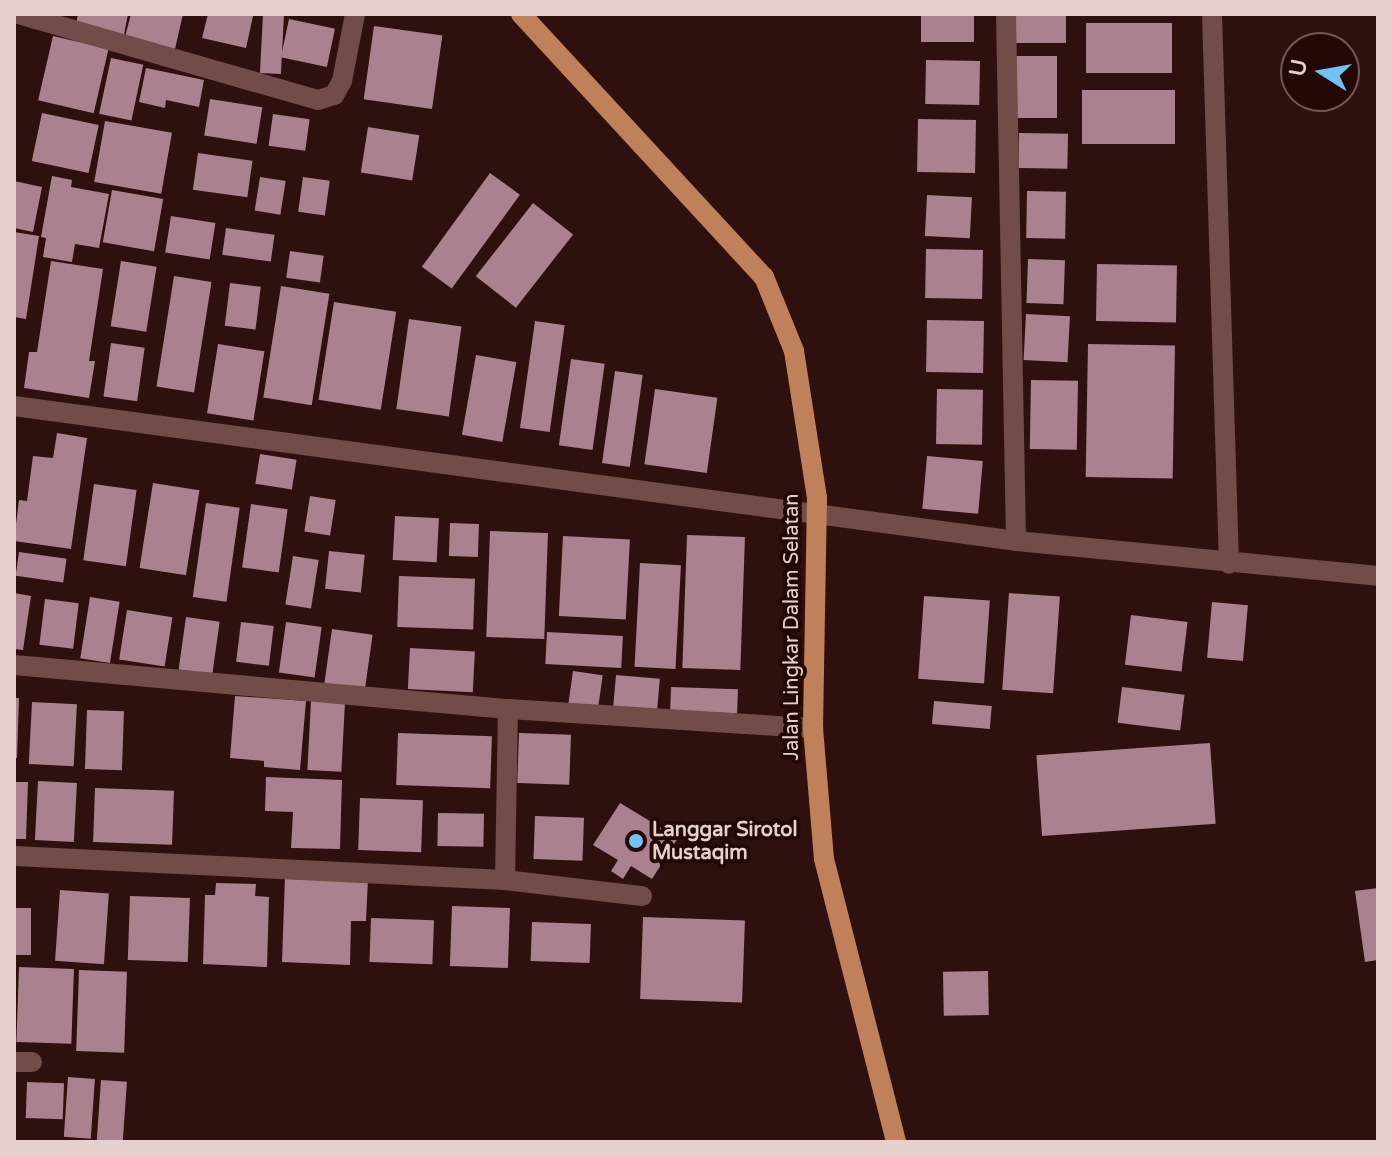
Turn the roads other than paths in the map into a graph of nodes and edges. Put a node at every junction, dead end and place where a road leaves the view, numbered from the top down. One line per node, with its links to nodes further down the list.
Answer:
1 (18, 14): 2 (street)
2 (355, 14)
3 (521, 14): 7 (main road, Jalan Lingkar Dalam Selatan)
4 (1006, 14): 8 (street)
5 (1212, 14): 9 (street)
6 (14, 406): 7 (street)
7 (817, 514): 8 (street); 13 (main road, Jalan Lingkar Dalam Selatan)
8 (1016, 541): 9 (street)
9 (1229, 564): 10 (street)
10 (1378, 576)
11 (14, 665): 12 (street)
12 (508, 709): 13 (street); 15 (street)
13 (813, 728): 17 (main road, Jalan Lingkar Dalam Selatan)
14 (14, 856): 15 (street)
15 (505, 880): 16 (street)
16 (642, 896)
17 (896, 1142)

